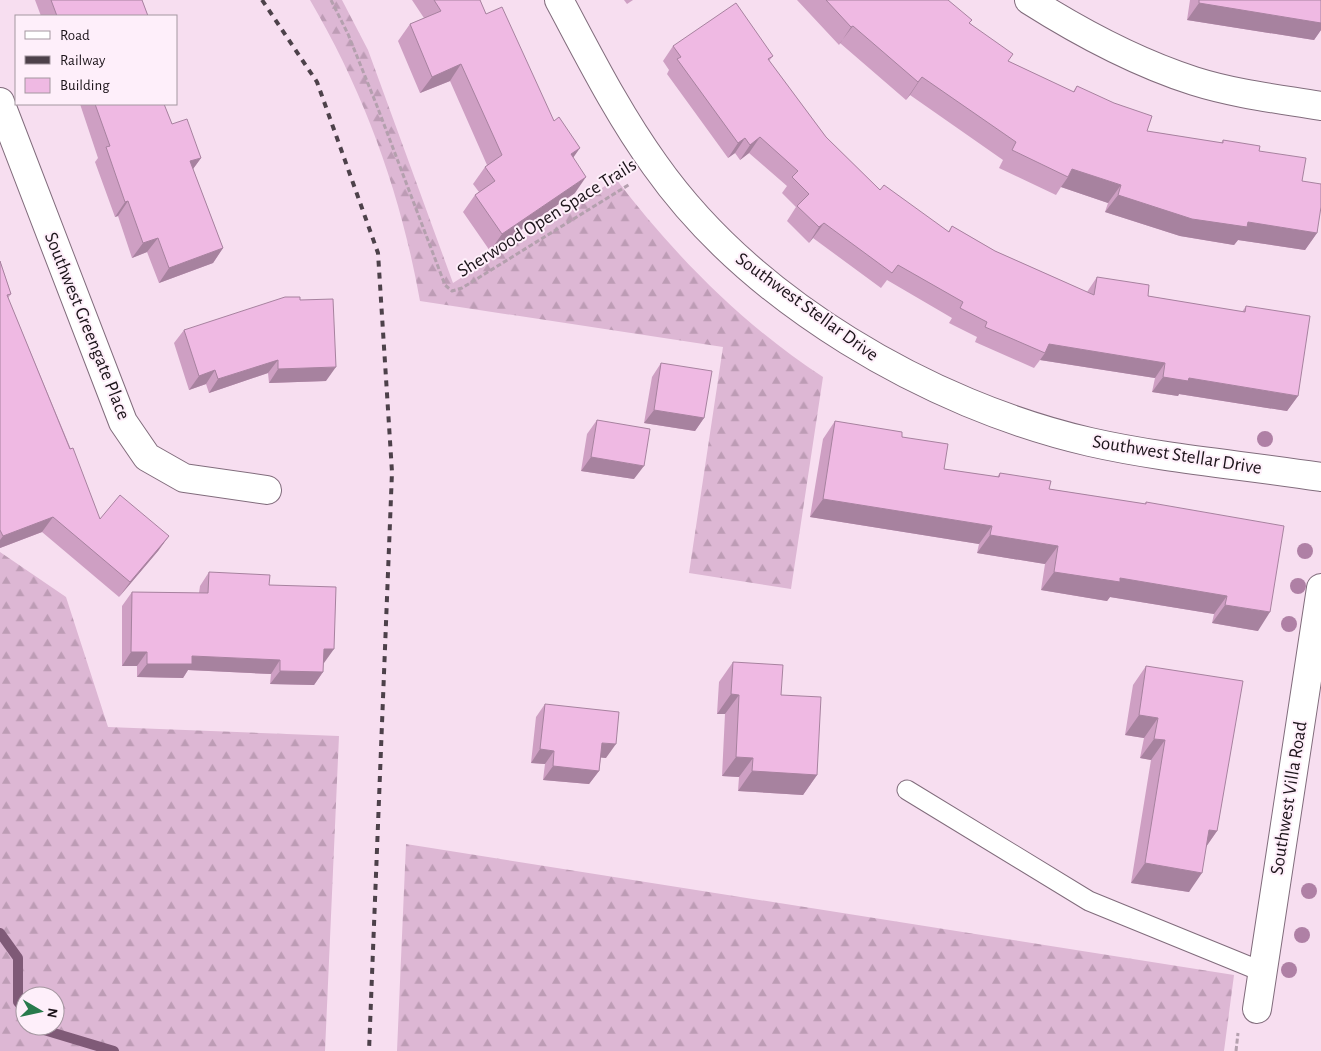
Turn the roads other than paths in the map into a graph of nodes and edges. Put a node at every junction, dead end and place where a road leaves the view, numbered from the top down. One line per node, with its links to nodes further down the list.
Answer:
1 (559, 0): 5 (street, Southwest Stellar Drive)
2 (1029, 0): 4 (street)
3 (0, 102): 6 (street, Southwest Greengate Place)
4 (1321, 106)
5 (1321, 477)
6 (267, 490)
7 (1321, 588): 9 (street, Southwest Villa Road)
8 (907, 790): 9 (lane)
9 (1262, 972): 10 (street, Southwest Villa Road)
10 (1257, 1009)

